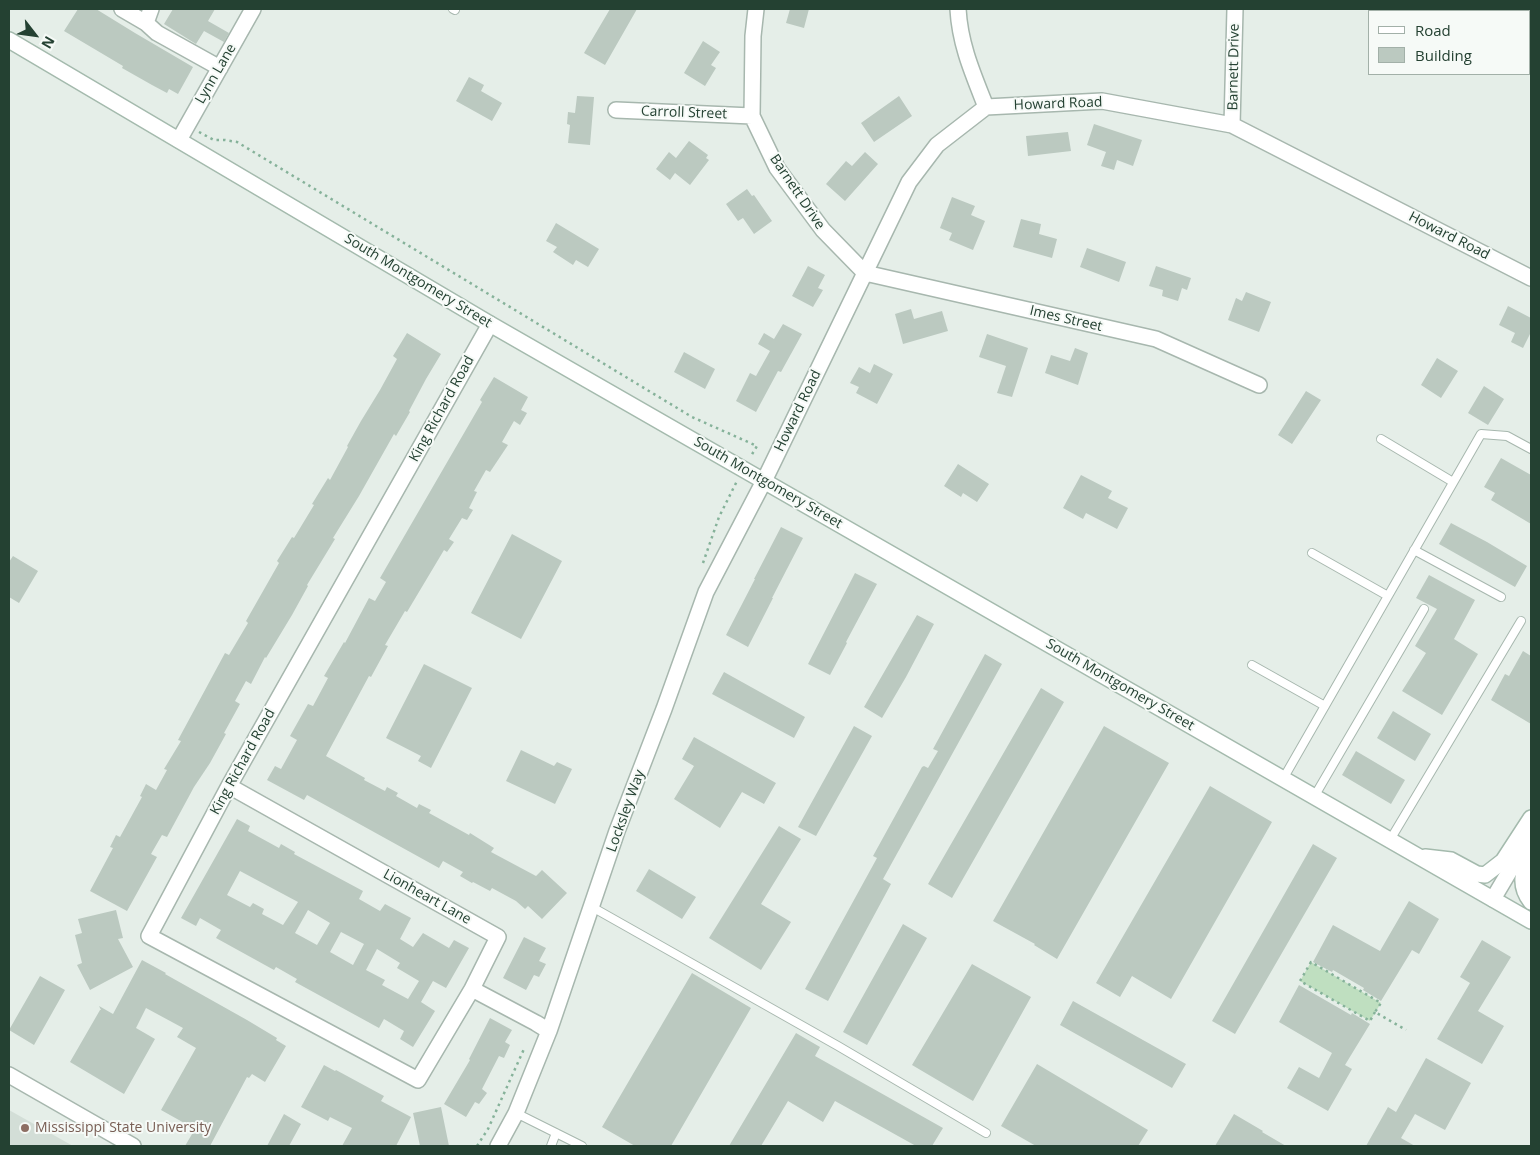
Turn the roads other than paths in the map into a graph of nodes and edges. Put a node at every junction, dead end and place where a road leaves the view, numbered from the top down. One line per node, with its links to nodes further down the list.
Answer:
1 (122, 9): 6 (street)
2 (253, 9): 8 (street, Lynn Lane)
3 (756, 9): 11 (street, Barnett Drive)
4 (958, 9): 9 (street)
5 (1235, 9): 12 (street, Barnett Drive)
6 (148, 16): 8 (street)
7 (9, 40): 13 (street, South Montgomery Street)
8 (220, 68): 13 (street, Lynn Lane)
9 (986, 107): 12 (street, Howard Road); 14 (street, Howard Road)
10 (616, 110): 11 (street, Carroll Street)
11 (752, 116): 14 (street, Barnett Drive)
12 (1232, 125): 15 (street, Howard Road)
13 (178, 140): 16 (street, South Montgomery Street)
14 (865, 273): 17 (street, Imes Street); 20 (street, Howard Road)
15 (1531, 278)
16 (490, 324): 20 (street, South Montgomery Street); 31 (street, King Richard Road)
17 (1259, 385)
18 (1381, 439): 21 (lane)
19 (1531, 449): 21 (lane)
20 (764, 481): 30 (street, South Montgomery Street); 40 (street, Locksley Way)
21 (1453, 482): 22 (lane)
22 (1414, 550): 24 (lane); 25 (lane)
23 (1312, 553): 24 (lane)
24 (1388, 596): 29 (lane)
25 (1501, 598)
26 (1424, 609): 32 (lane)
27 (1521, 621): 35 (lane)
28 (1252, 665): 29 (lane)
29 (1325, 706): 30 (lane)
30 (1283, 779): 32 (street, South Montgomery Street)
31 (229, 786): 42 (street, Lionheart Lane); 42 (street, King Richard Road)
32 (1314, 797): 35 (street, South Montgomery Street)
33 (1531, 818): 37 (street)
34 (1531, 835): 38 (street)
35 (1390, 840): 37 (street, South Montgomery Street)
36 (1531, 851): 39 (street)
37 (1417, 856): 38 (street, South Montgomery Street)
38 (1493, 899): 41 (street, South Montgomery Street)
39 (1531, 902)
40 (592, 907): 43 (street, Locksley Way); 47 (lane)
41 (1531, 921)
42 (472, 989): 43 (street)
43 (548, 1031): 45 (street, Locksley Way)
44 (9, 1075): 48 (street)
45 (516, 1113): 46 (lane); 49 (street, Locksley Way)
46 (556, 1133): 50 (lane); 51 (lane)
47 (986, 1133)
48 (133, 1146)
49 (498, 1146)
50 (551, 1146)
51 (582, 1146)

